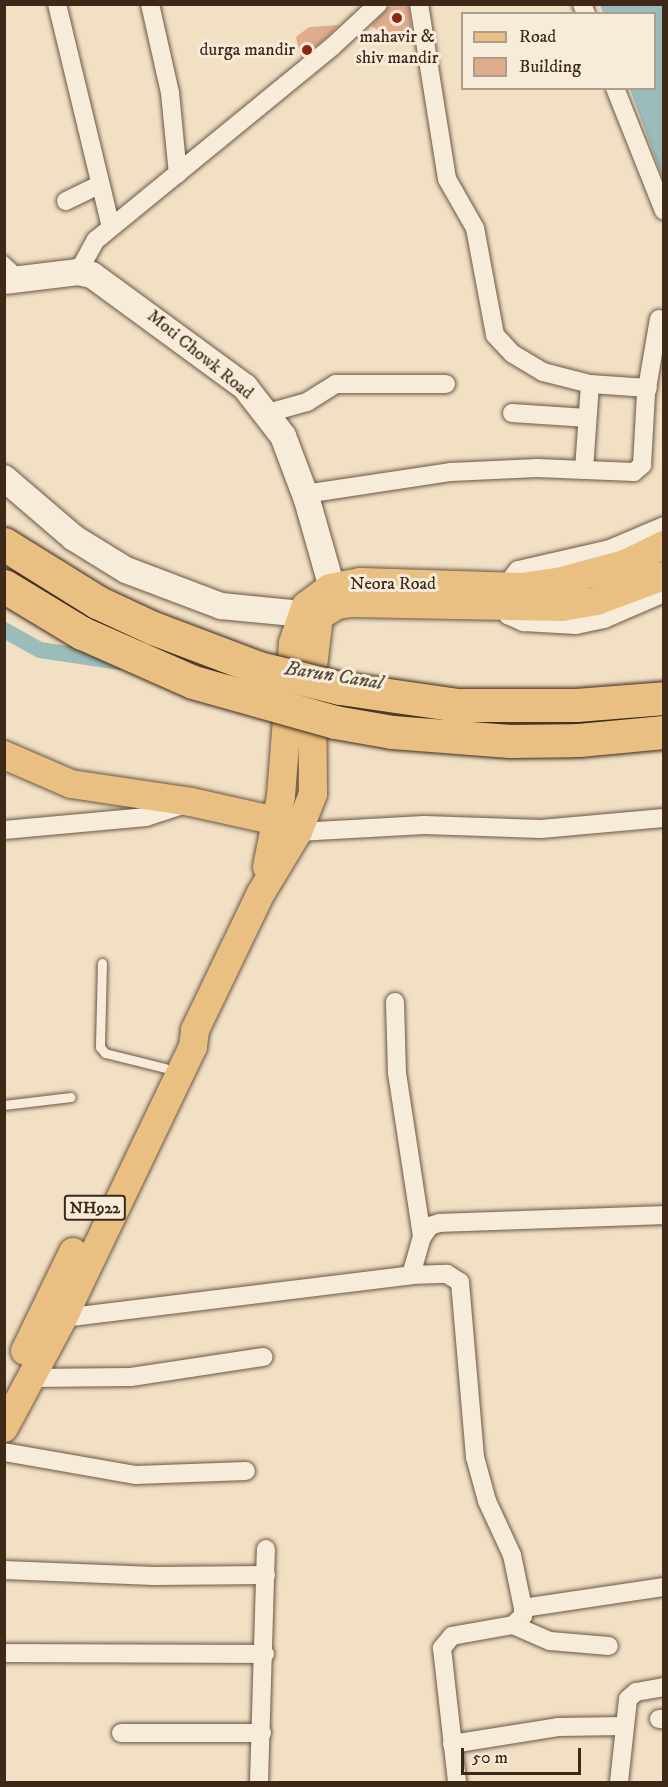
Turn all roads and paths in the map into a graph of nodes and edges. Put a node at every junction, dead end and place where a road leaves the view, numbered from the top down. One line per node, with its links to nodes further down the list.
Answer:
1 (57, 4): 7 (street)
2 (150, 4): 6 (street)
3 (378, 4): 6 (street)
4 (419, 4): 16 (street)
5 (616, 90): 9 (street)
6 (178, 174): 10 (street)
7 (99, 185): 8 (street); 10 (street)
8 (66, 201)
9 (663, 211)
10 (111, 227): 12 (street)
11 (4, 260): 13 (lane)
12 (78, 272): 13 (street, Moti Chowk Road); 18 (street, Moti Chowk Road)
13 (15, 281)
14 (659, 319): 17 (street)
15 (446, 384): 18 (street)
16 (590, 384): 17 (street); 20 (street)
17 (648, 388): 21 (street)
18 (268, 413): 23 (street, Moti Chowk Road)
19 (512, 413): 20 (street)
20 (587, 418): 21 (street)
21 (584, 470): 23 (street)
22 (4, 478): 32 (street)
23 (305, 494): 30 (street, Moti Chowk Road)
24 (663, 526): 31 (street)
25 (4, 544): 34 (highway, bridge)
26 (663, 545): 31 (main road)
27 (663, 576): 31 (main road)
28 (4, 586): 35 (highway, bridge)
29 (663, 593): 31 (street)
30 (334, 597): 31 (main road); 32 (main road, Neora Road); 33 (main road)
31 (513, 598)
32 (302, 614): 33 (main road, Neora Road)
33 (302, 672): 38 (main road, Neora Road, bridge); 38 (main road, bridge)
34 (663, 698)
35 (663, 732)
36 (4, 755): 37 (main road)
37 (190, 802): 38 (main road); 40 (street)
38 (285, 816): 39 (street); 43 (main road, Neora Road)
39 (663, 818)
40 (4, 830)
41 (102, 963): 44 (lane)
42 (395, 1002): 48 (street)
43 (195, 1030): 44 (main road, NH922); 50 (main road)
44 (165, 1068): 53 (main road, NH922)
45 (71, 1097): 46 (lane)
46 (4, 1105)
47 (663, 1215): 48 (street)
48 (422, 1237): 49 (street)
49 (411, 1275): 50 (street); 61 (street)
50 (63, 1318): 52 (main road)
51 (264, 1358): 52 (street)
52 (31, 1378): 54 (main road)
53 (4, 1393)
54 (4, 1428)
55 (4, 1452): 56 (street)
56 (246, 1471)
57 (266, 1550): 59 (street)
58 (4, 1570): 59 (street)
59 (266, 1575): 65 (street)
60 (663, 1587): 61 (street)
61 (523, 1608): 62 (street)
62 (513, 1625): 63 (street); 70 (street)
63 (609, 1646)
64 (4, 1653): 65 (street)
65 (265, 1654): 69 (street)
66 (663, 1688): 67 (street)
67 (624, 1726): 70 (street); 73 (street)
68 (121, 1733): 69 (street)
69 (262, 1733): 71 (street)
70 (452, 1744): 72 (street)
71 (259, 1782)
72 (457, 1782)
73 (619, 1782)

